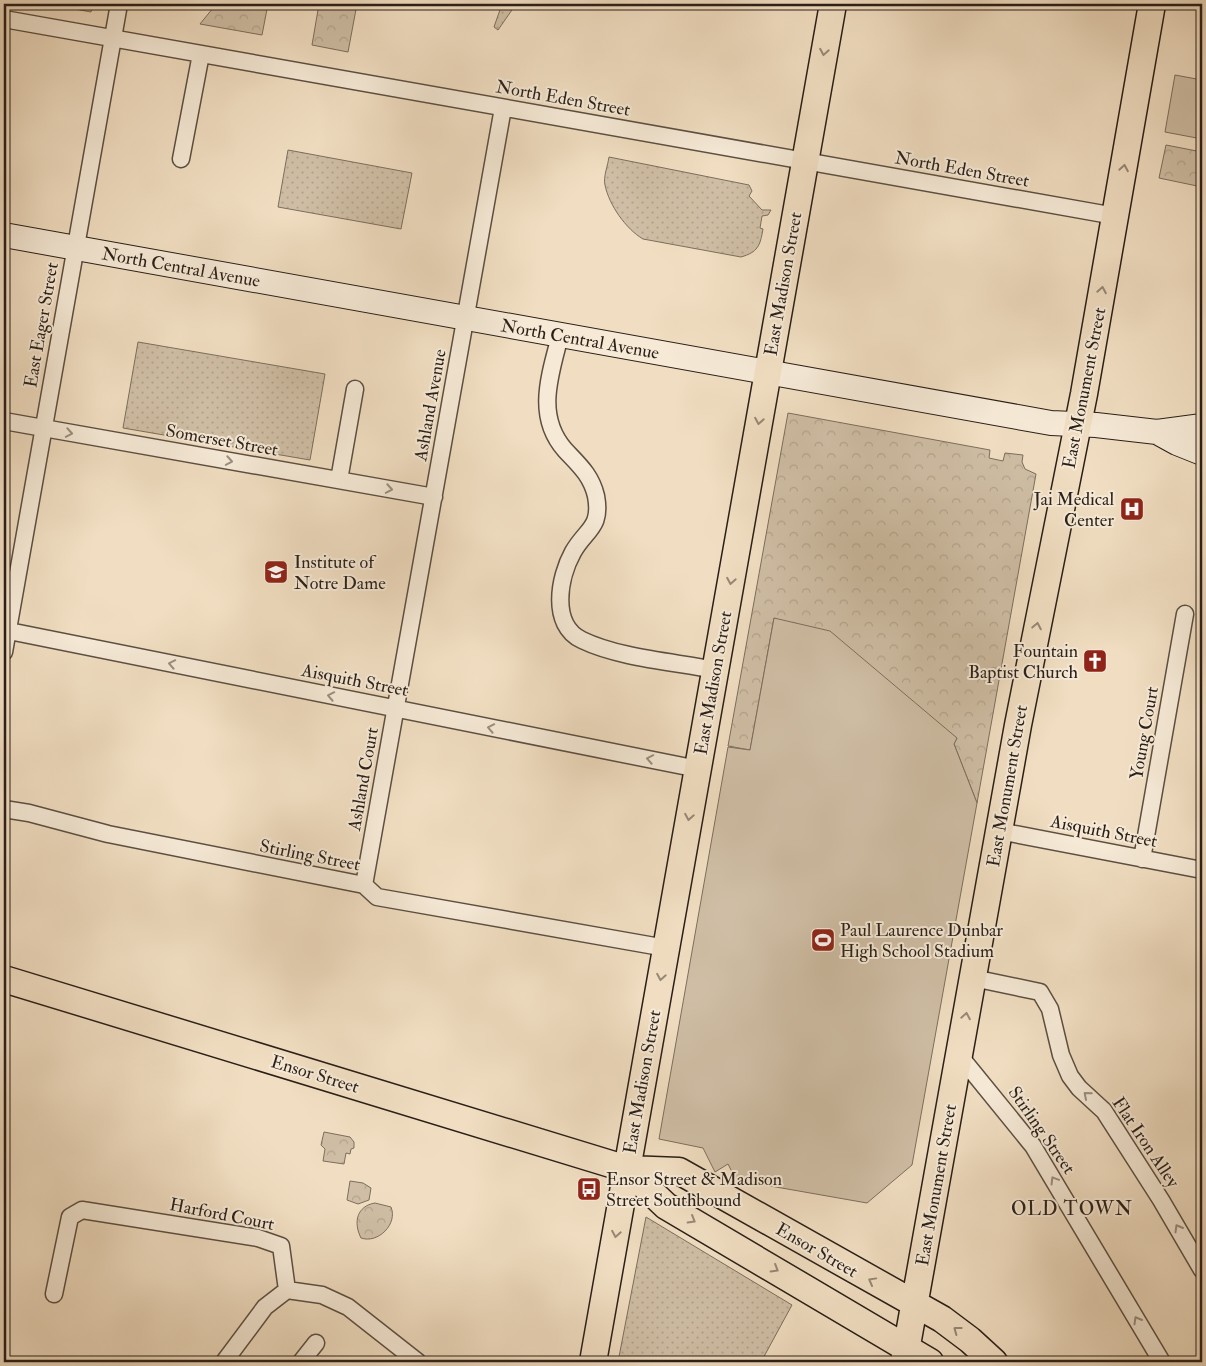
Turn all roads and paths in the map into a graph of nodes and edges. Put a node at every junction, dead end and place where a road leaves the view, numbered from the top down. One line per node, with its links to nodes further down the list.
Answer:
1 (118, 4): 5 (street, East Eager Street)
2 (833, 4): 9 (main road, East Madison Street, one-way to 9)
3 (1152, 4): 10 (main road, East Monument Street, one-way to 3)
4 (4, 19): 5 (street, North Eden Street)
5 (112, 38): 6 (street, North Eden Street); 12 (street, East Eager Street)
6 (201, 54): 7 (street, North Eden Street); 8 (street)
7 (503, 108): 9 (street, North Eden Street); 13 (street, Ashland Avenue)
8 (182, 159)
9 (805, 162): 10 (street, North Eden Street); 15 (main road, East Madison Street)
10 (1115, 216): 18 (main road, East Monument Street, one-way to 10)
11 (4, 235): 12 (street, North Central Avenue)
12 (75, 248): 13 (street, North Central Avenue); 20 (street, East Eager Street)
13 (465, 319): 14 (street, North Central Avenue); 24 (street, Ashland Avenue)
14 (560, 336): 15 (street, North Central Avenue); 28 (street)
15 (767, 373): 18 (street, North Central Avenue); 28 (main road, East Madison Street, one-way to 28)
16 (355, 389): 23 (street)
17 (4, 421): 20 (street, Somerset Street)
18 (1078, 424): 21 (street, North Central Avenue); 32 (main road, East Monument Street, one-way to 18)
19 (1202, 426): 21 (street, North Central Avenue)
20 (43, 428): 23 (street, Somerset Street, one-way to 23); 26 (street, East Eager Street)
21 (1157, 432): 22 (street, North Central Avenue)
22 (1202, 453)
23 (338, 480): 24 (street, Somerset Street, one-way to 24)
24 (434, 497): 29 (street, Ashland Avenue)
25 (1185, 614): 33 (street, Young Court)
26 (6, 630): 27 (street, East Eager Street); 29 (street, Aisquith Street, one-way to 26)
27 (4, 652)
28 (715, 670): 30 (main road, East Madison Street)
29 (396, 709): 30 (street, Aisquith Street, one-way to 29); 35 (street, Ashland Court)
30 (698, 769): 36 (main road, East Madison Street, one-way to 36)
31 (4, 809): 35 (street, Stirling Street)
32 (999, 831): 33 (street, Aisquith Street); 37 (main road, East Monument Street)
33 (1142, 858): 34 (street, Aisquith Street)
34 (1202, 870)
35 (364, 885): 36 (street, Stirling Street)
36 (666, 948): 40 (main road, East Madison Street, one-way to 40)
37 (973, 978): 39 (main road, East Monument Street, one-way to 37); 41 (street, Flat Iron Alley, one-way to 37)
38 (4, 979): 40 (main road, Ensor Street)
39 (960, 1055): 44 (main road, East Monument Street); 53 (street, Stirling Street, one-way to 39)
40 (627, 1168): 44 (main road, Ensor Street, one-way to 40); 46 (main road, Ensor Street, one-way to 46); 50 (main road, East Madison Street, one-way to 50)
41 (1202, 1270)
42 (287, 1290): 43 (street, Harford Court); 47 (street); 49 (street)
43 (54, 1294)
44 (915, 1305): 46 (main road, East Monument Street); 52 (main road, Ensor Street, one-way to 44)
45 (316, 1343): 48 (street)
46 (906, 1355): 51 (main road, Ensor Street)
47 (224, 1362)
48 (301, 1362)
49 (418, 1362)
50 (593, 1362)
51 (930, 1362)
52 (994, 1362)
53 (1162, 1362)

